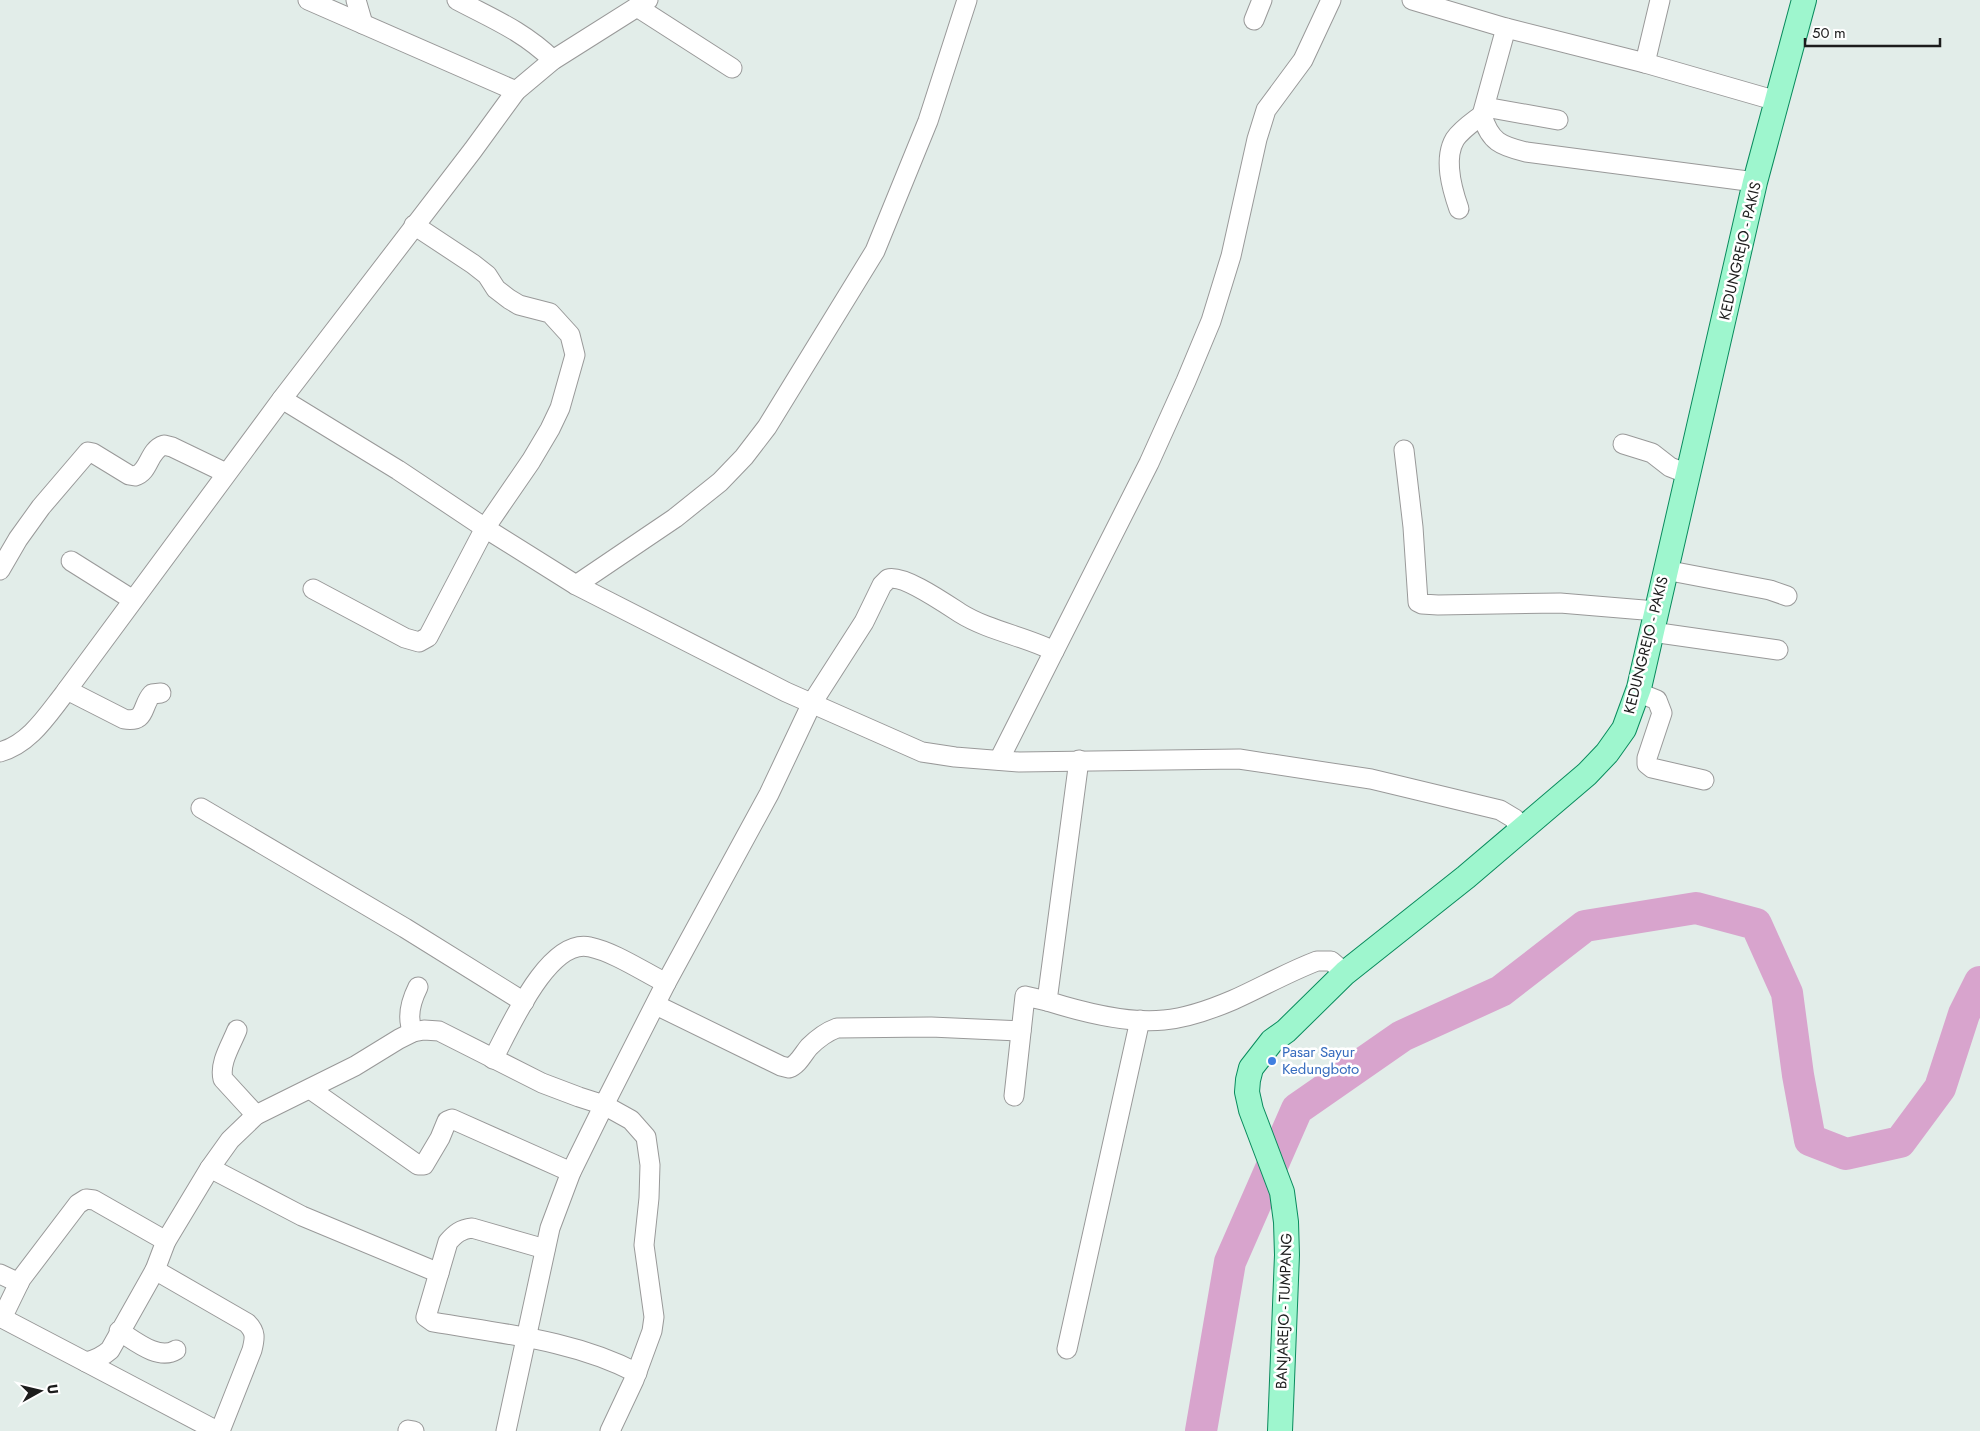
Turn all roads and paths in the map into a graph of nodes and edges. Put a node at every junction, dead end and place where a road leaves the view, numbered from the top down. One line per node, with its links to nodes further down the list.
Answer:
1 (308, 0): 12 (street)
2 (356, 0): 12 (street)
3 (457, 0): 14 (street)
4 (967, 0): 33 (street)
5 (1262, 0): 11 (street)
6 (1331, 0): 39 (street)
7 (1412, 0): 13 (street)
8 (1660, 0): 15 (street)
9 (1804, 0): 18 (main road, KEDUNGREJO - PAKIS)
10 (642, 3): 14 (street); 16 (street)
11 (1254, 20)
12 (363, 24): 17 (street)
13 (1506, 28): 15 (street); 19 (street)
14 (553, 60): 17 (street)
15 (1645, 63): 18 (street)
16 (732, 68)
17 (516, 91): 23 (street)
18 (1777, 101): 21 (main road, KEDUNGREJO - PAKIS)
19 (1483, 111): 20 (street); 21 (street); 22 (street)
20 (1558, 120)
21 (1755, 182): 28 (main road, KEDUNGREJO - PAKIS)
22 (1459, 209)
23 (414, 225): 24 (street); 29 (street)
24 (282, 398): 27 (street); 29 (street)
25 (1623, 444): 28 (street)
26 (1404, 450): 37 (street)
27 (226, 474): 31 (street); 36 (street)
28 (1688, 474): 32 (main road, KEDUNGREJO - PAKIS)
29 (485, 528): 33 (street); 34 (street)
30 (71, 561): 36 (street)
31 (0, 570)
32 (1665, 570): 35 (street); 37 (main road, KEDUNGREJO - PAKIS)
33 (576, 585): 43 (street)
34 (313, 589)
35 (1787, 596)
36 (133, 600): 40 (street)
37 (1654, 622): 38 (street); 41 (main road, KEDUNGREJO - PAKIS)
38 (1778, 650)
39 (1054, 651): 43 (street); 46 (street)
40 (68, 690): 42 (street); 44 (street)
41 (1637, 692): 47 (street); 49 (main road, KEDUNGREJO - PAKIS)
42 (161, 693)
43 (812, 703): 46 (street); 51 (street)
44 (0, 752)
45 (1079, 760): 46 (street); 49 (street); 53 (street)
46 (1008, 761)
47 (1704, 780)
48 (201, 808): 54 (street)
49 (1518, 832): 50 (main road, KEDUNGREJO - PAKIS)
50 (1345, 973): 56 (street); 67 (main road, KEDUNGREJO - PAKIS)
51 (666, 983): 54 (street); 55 (street)
52 (418, 987): 58 (street)
53 (1048, 1001): 56 (street); 59 (street)
54 (524, 1002): 60 (street)
55 (656, 1004): 59 (street); 63 (street)
56 (1140, 1020): 77 (street)
57 (237, 1030): 64 (street)
58 (413, 1032): 60 (street); 61 (street)
59 (1021, 1032): 62 (street)
60 (494, 1060): 63 (street)
61 (310, 1090): 64 (street); 66 (street)
62 (1014, 1096)
63 (604, 1105): 66 (street); 80 (street)
64 (256, 1115): 65 (street)
65 (210, 1168): 68 (street); 71 (street)
66 (572, 1172): 69 (street)
67 (1282, 1192): 84 (main road, BANJAREJO - TUMPANG)
68 (166, 1240): 70 (street); 73 (street)
69 (545, 1249): 71 (street); 76 (street)
70 (155, 1270): 75 (street); 81 (street)
71 (439, 1273): 76 (street)
72 (0, 1274): 73 (street)
73 (19, 1283): 74 (street)
74 (1, 1318): 79 (street)
75 (119, 1331): 78 (street); 79 (street)
76 (527, 1338): 80 (street); 82 (street)
77 (1067, 1349)
78 (176, 1350)
79 (86, 1362): 81 (street)
80 (637, 1373): 83 (street)
81 (218, 1431)
82 (506, 1431)
83 (610, 1431)
84 (1280, 1431)

